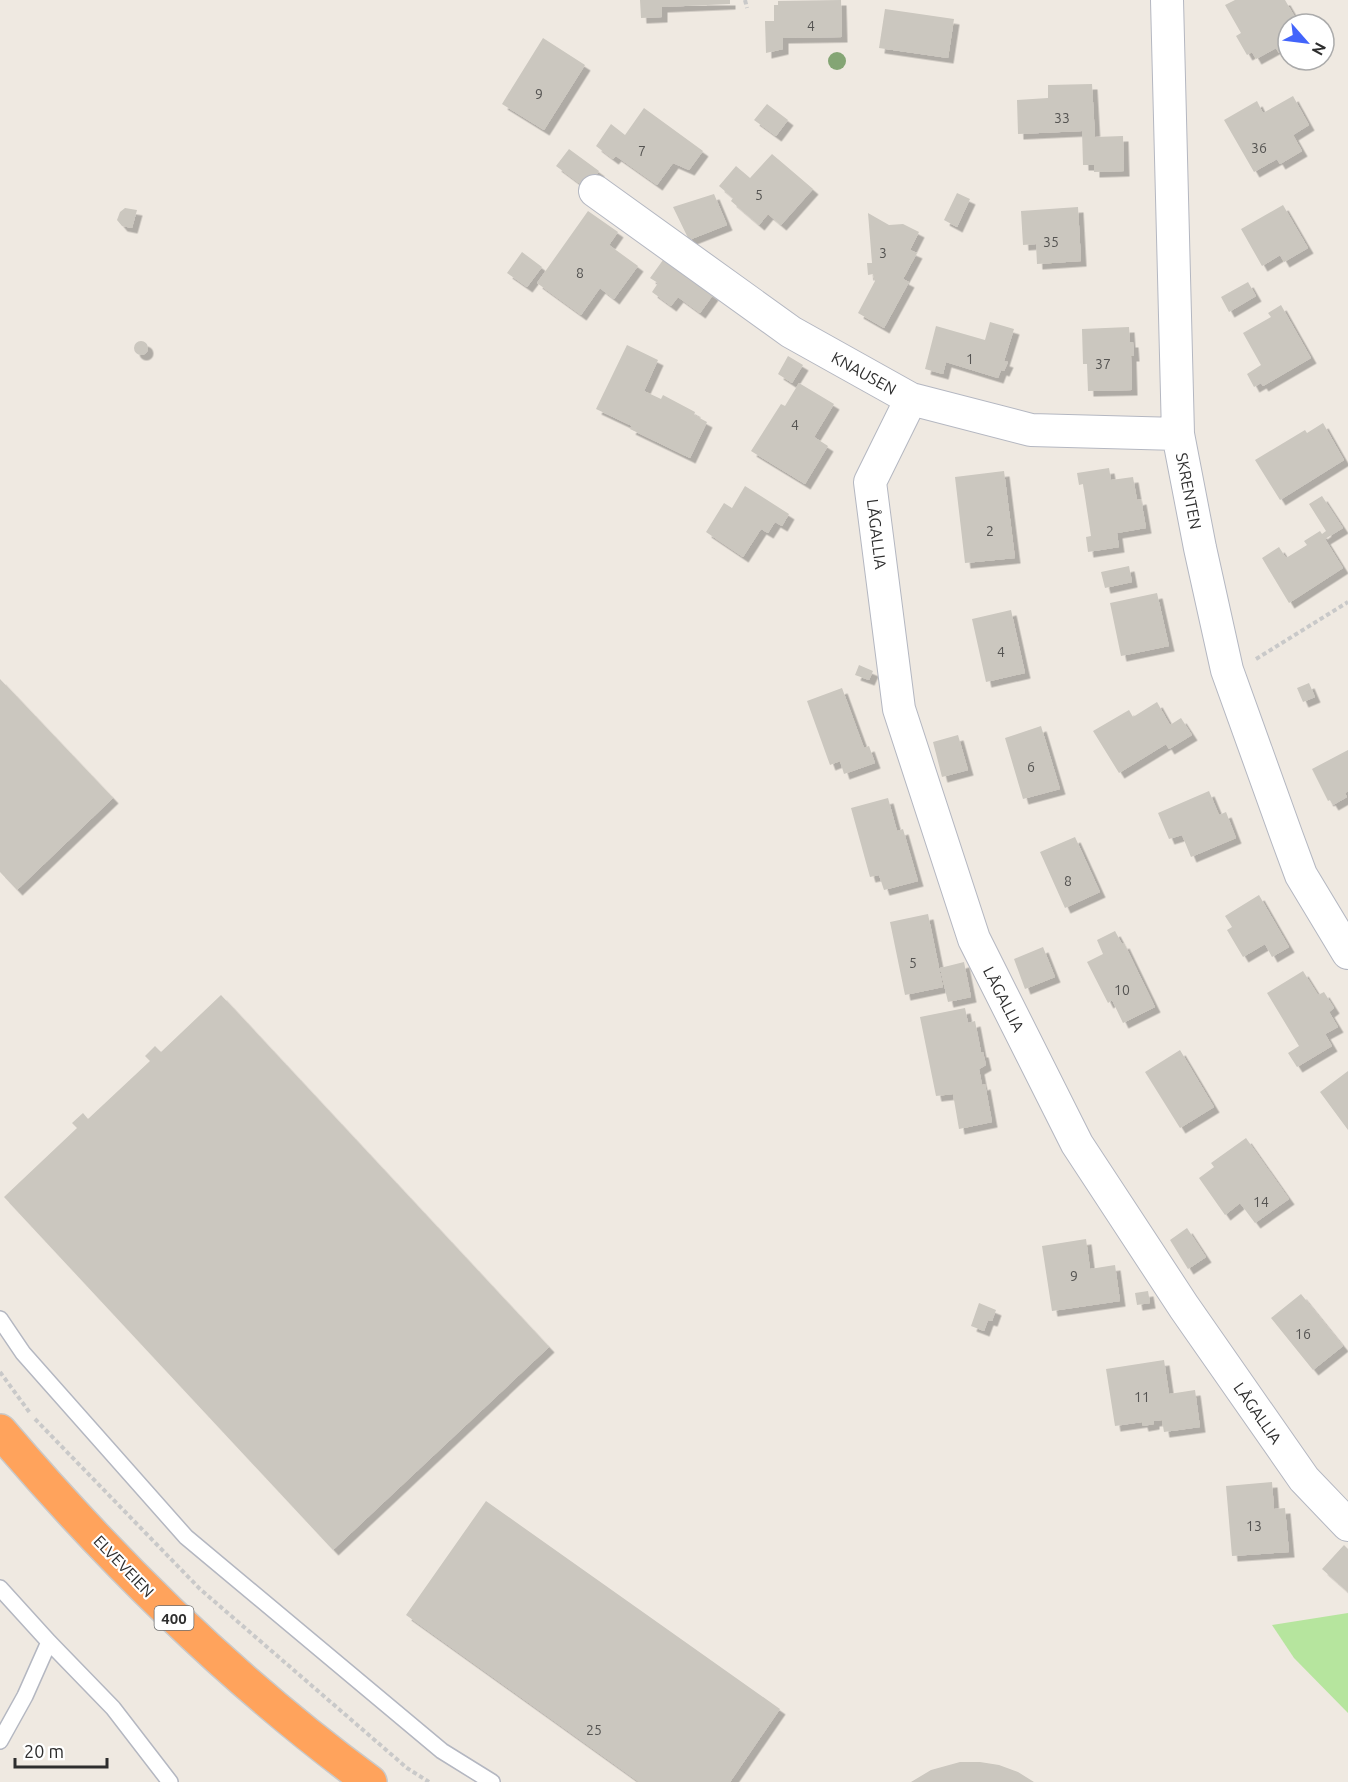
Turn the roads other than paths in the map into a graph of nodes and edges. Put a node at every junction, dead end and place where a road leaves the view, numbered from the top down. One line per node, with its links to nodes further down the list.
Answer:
1 (1167, 0): 4 (street, SKRENTEN)
2 (594, 191): 3 (street, KNAUSEN)
3 (911, 399): 4 (street, KNAUSEN); 8 (street, LÅGALLIA)
4 (1178, 434): 5 (street, SKRENTEN)
5 (1348, 953)
6 (0, 1319): 14 (lane)
7 (0, 1431): 13 (highway, ELVEVEIEN / 400)
8 (1348, 1525)
9 (0, 1588): 10 (lane)
10 (49, 1642): 11 (lane); 12 (lane)
11 (0, 1741)
12 (170, 1782)
13 (370, 1782)
14 (492, 1782)

